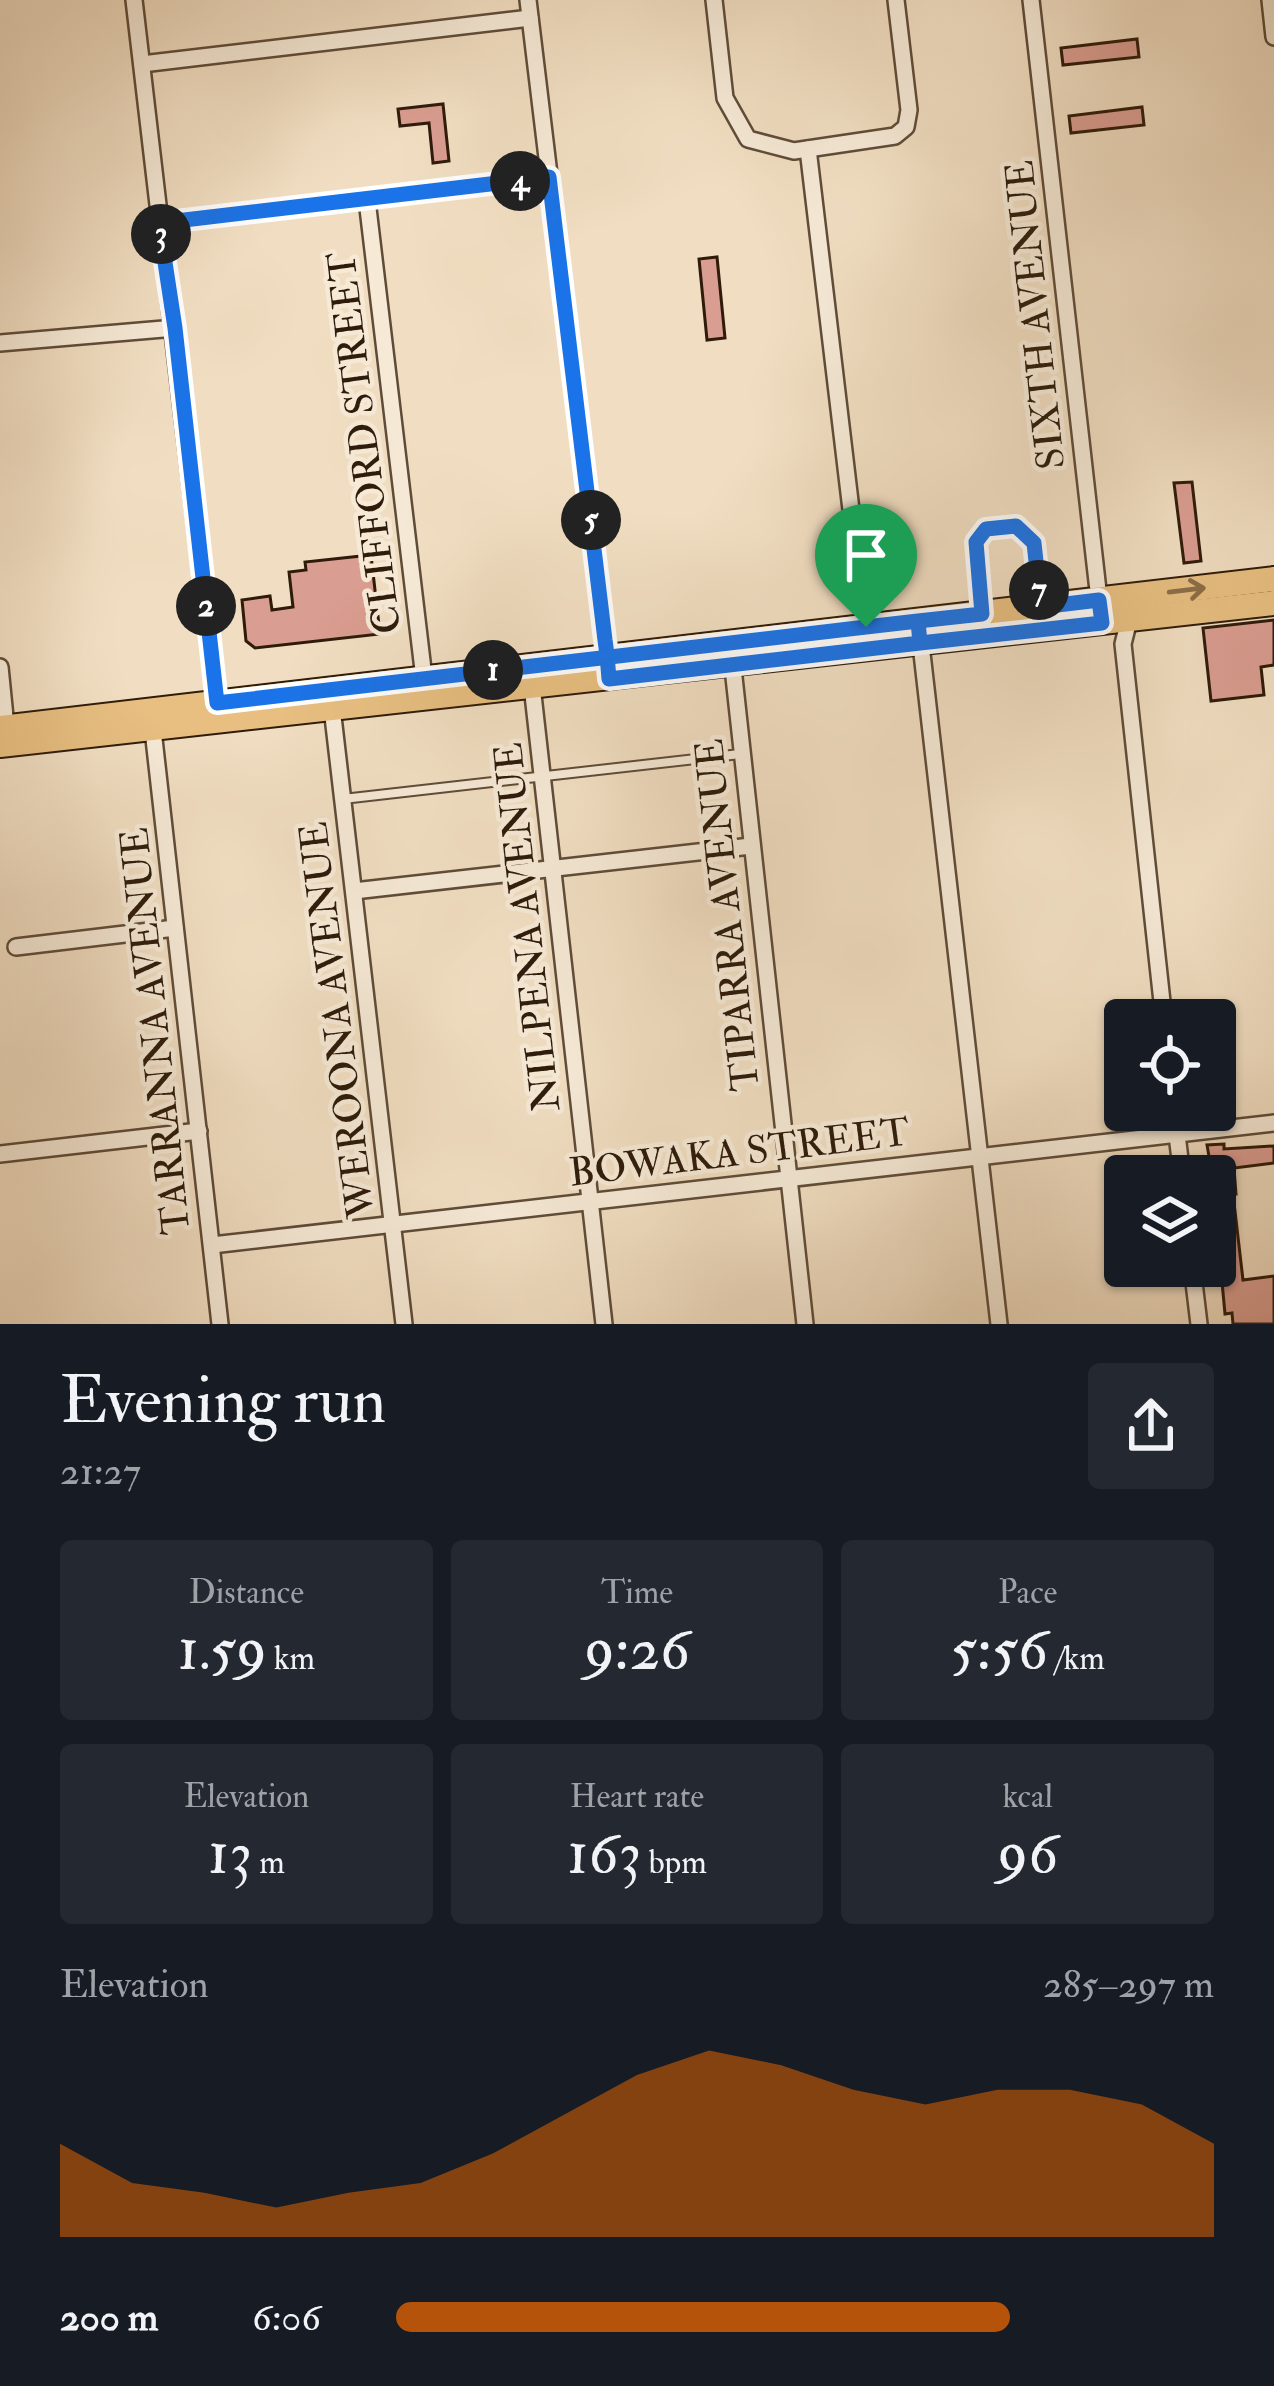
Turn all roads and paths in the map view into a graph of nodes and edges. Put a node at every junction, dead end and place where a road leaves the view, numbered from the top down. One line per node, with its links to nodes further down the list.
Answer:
1 (134, 0): 8 (street)
2 (714, 0): 9 (street)
3 (896, 0): 9 (street)
4 (1031, 0): 18 (street, SIXTH AVENUE)
5 (1270, 0): 7 (street)
6 (529, 9): 8 (street); 10 (street)
7 (1274, 37)
8 (142, 64): 12 (street)
9 (808, 149): 20 (street)
10 (549, 177): 11 (street); 25 (street)
11 (367, 200): 12 (street); 27 (street, CLIFFORD STREET)
12 (159, 223): 13 (street)
13 (175, 328): 14 (street); 30 (street)
14 (0, 343)
15 (1274, 579): 18 (main road, one-way to 15)
16 (1274, 603): 22 (main road)
17 (1041, 607): 18 (main road); 19 (main road); 19 (lane)
18 (1101, 612): 21 (main road); 22 (main road)
19 (982, 614): 21 (main road)
20 (866, 627): 21 (main road); 23 (main road)
21 (919, 632): 23 (main road); 48 (street)
22 (1126, 632): 41 (street)
23 (731, 654): 25 (main road); 33 (street, TIPARRA AVENUE)
24 (0, 667): 32 (street)
25 (608, 668): 26 (main road)
26 (531, 676): 27 (main road); 28 (main road); 34 (street, NILPENA AVENUE)
27 (424, 678): 28 (main road); 30 (main road)
28 (405, 700): 29 (main road)
29 (332, 708): 30 (main road); 35 (street, WEROONA AVENUE)
30 (218, 713): 31 (main road); 32 (main road)
31 (154, 730): 32 (main road); 39 (street, TARRANNA AVENUE)
32 (2, 734)
33 (741, 754): 34 (lane); 36 (street, TIPARRA AVENUE)
34 (542, 776): 35 (lane); 37 (street, NILPENA AVENUE)
35 (343, 799): 38 (street, WEROONA AVENUE)
36 (751, 846): 37 (street); 49 (street, TIPARRA AVENUE)
37 (551, 868): 38 (street); 50 (street, NILPENA AVENUE)
38 (354, 891): 51 (street, WEROONA AVENUE)
39 (176, 928): 40 (street); 43 (street, TARRANNA AVENUE)
40 (8, 948)
41 (1162, 999)
42 (1274, 1123): 45 (street, BOWAKA STREET)
43 (199, 1131): 46 (street); 52 (street, TARRANNA AVENUE)
44 (1177, 1131): 45 (street)
45 (1177, 1134): 47 (street); 48 (street, BOWAKA STREET)
46 (0, 1154)
47 (1180, 1155)
48 (980, 1156): 49 (street, BOWAKA STREET); 58 (street)
49 (788, 1178): 50 (street, BOWAKA STREET); 57 (street, TIPARRA AVENUE)
50 (590, 1202): 51 (street, BOWAKA STREET); 56 (street, NILPENA AVENUE)
51 (392, 1225): 52 (street, BOWAKA STREET); 55 (street, WEROONA AVENUE)
52 (212, 1245): 54 (street, TARRANNA AVENUE)
53 (1195, 1287): 59 (street)
54 (220, 1324)
55 (404, 1324)
56 (604, 1324)
57 (805, 1324)
58 (999, 1324)
59 (1199, 1324)

